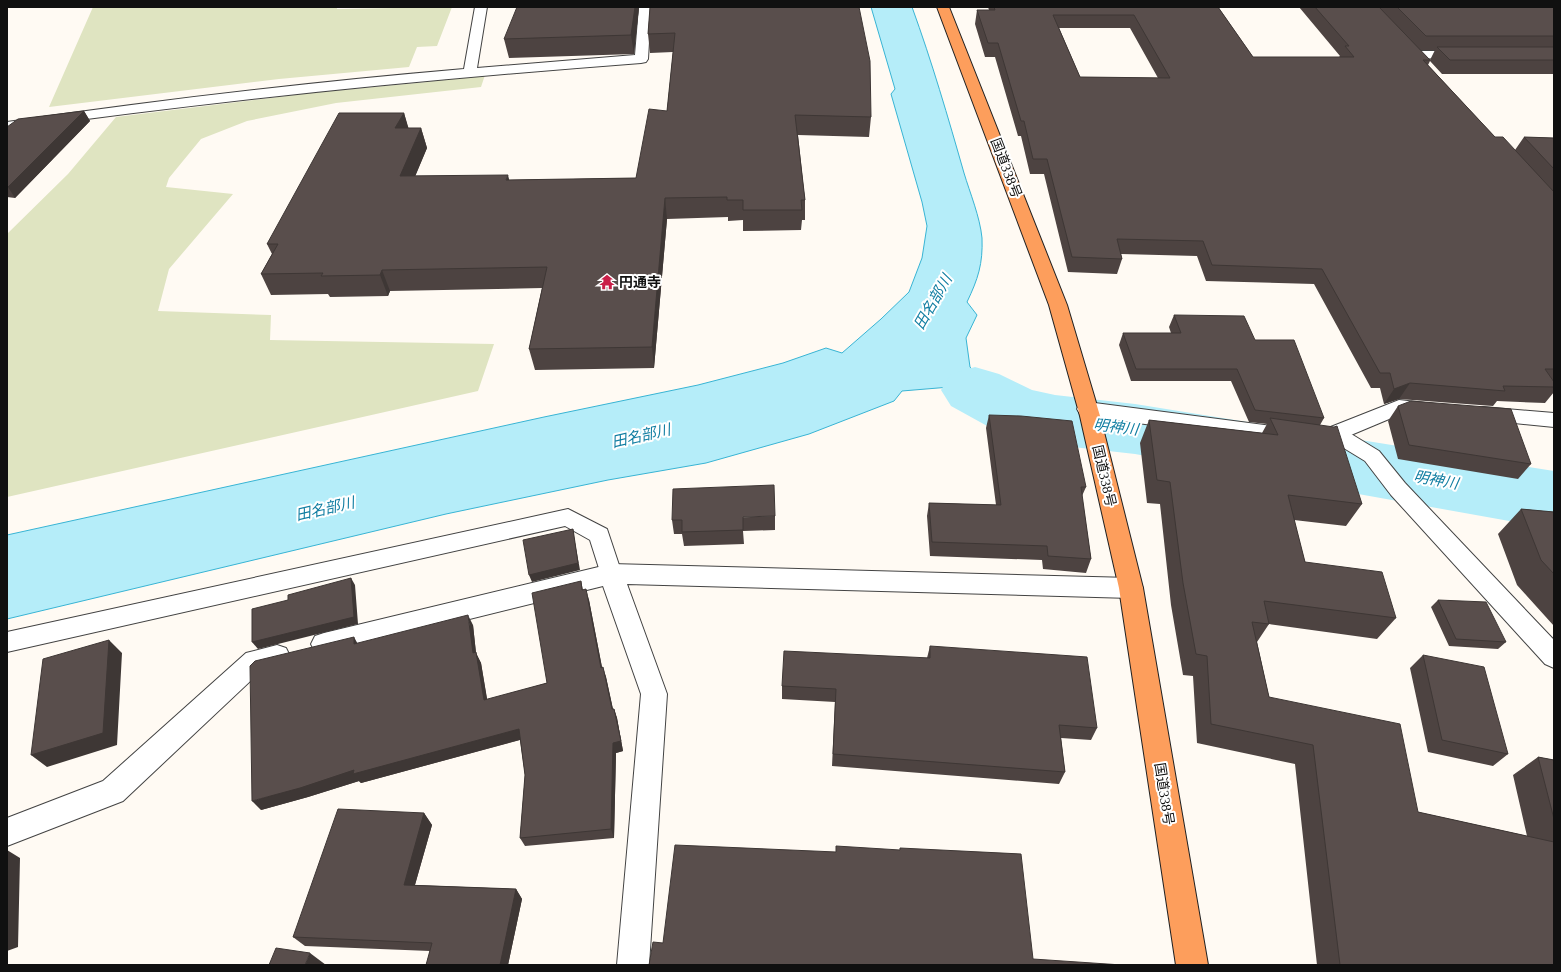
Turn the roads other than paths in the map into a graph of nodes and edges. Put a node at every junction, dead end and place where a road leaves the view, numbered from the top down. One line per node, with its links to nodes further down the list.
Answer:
1 (481, 7): 8 (street)
2 (645, 7): 8 (street)
3 (943, 7): 11 (highway, 国道338号)
4 (1403, 44): 5 (street)
5 (1413, 55): 6 (street); 7 (street)
6 (1476, 55)
7 (1429, 70)
8 (470, 71): 9 (street)
9 (7, 126)
10 (1554, 420): 12 (street)
11 (1091, 421): 12 (street); 14 (highway, 国道338号)
12 (1336, 434): 16 (lane)
13 (611, 574): 14 (street); 15 (lane); 17 (street); 18 (street)
14 (1131, 588): 19 (highway, 国道338号)
15 (7, 642)
16 (1554, 657)
17 (7, 832)
18 (633, 965)
19 (1192, 965)

